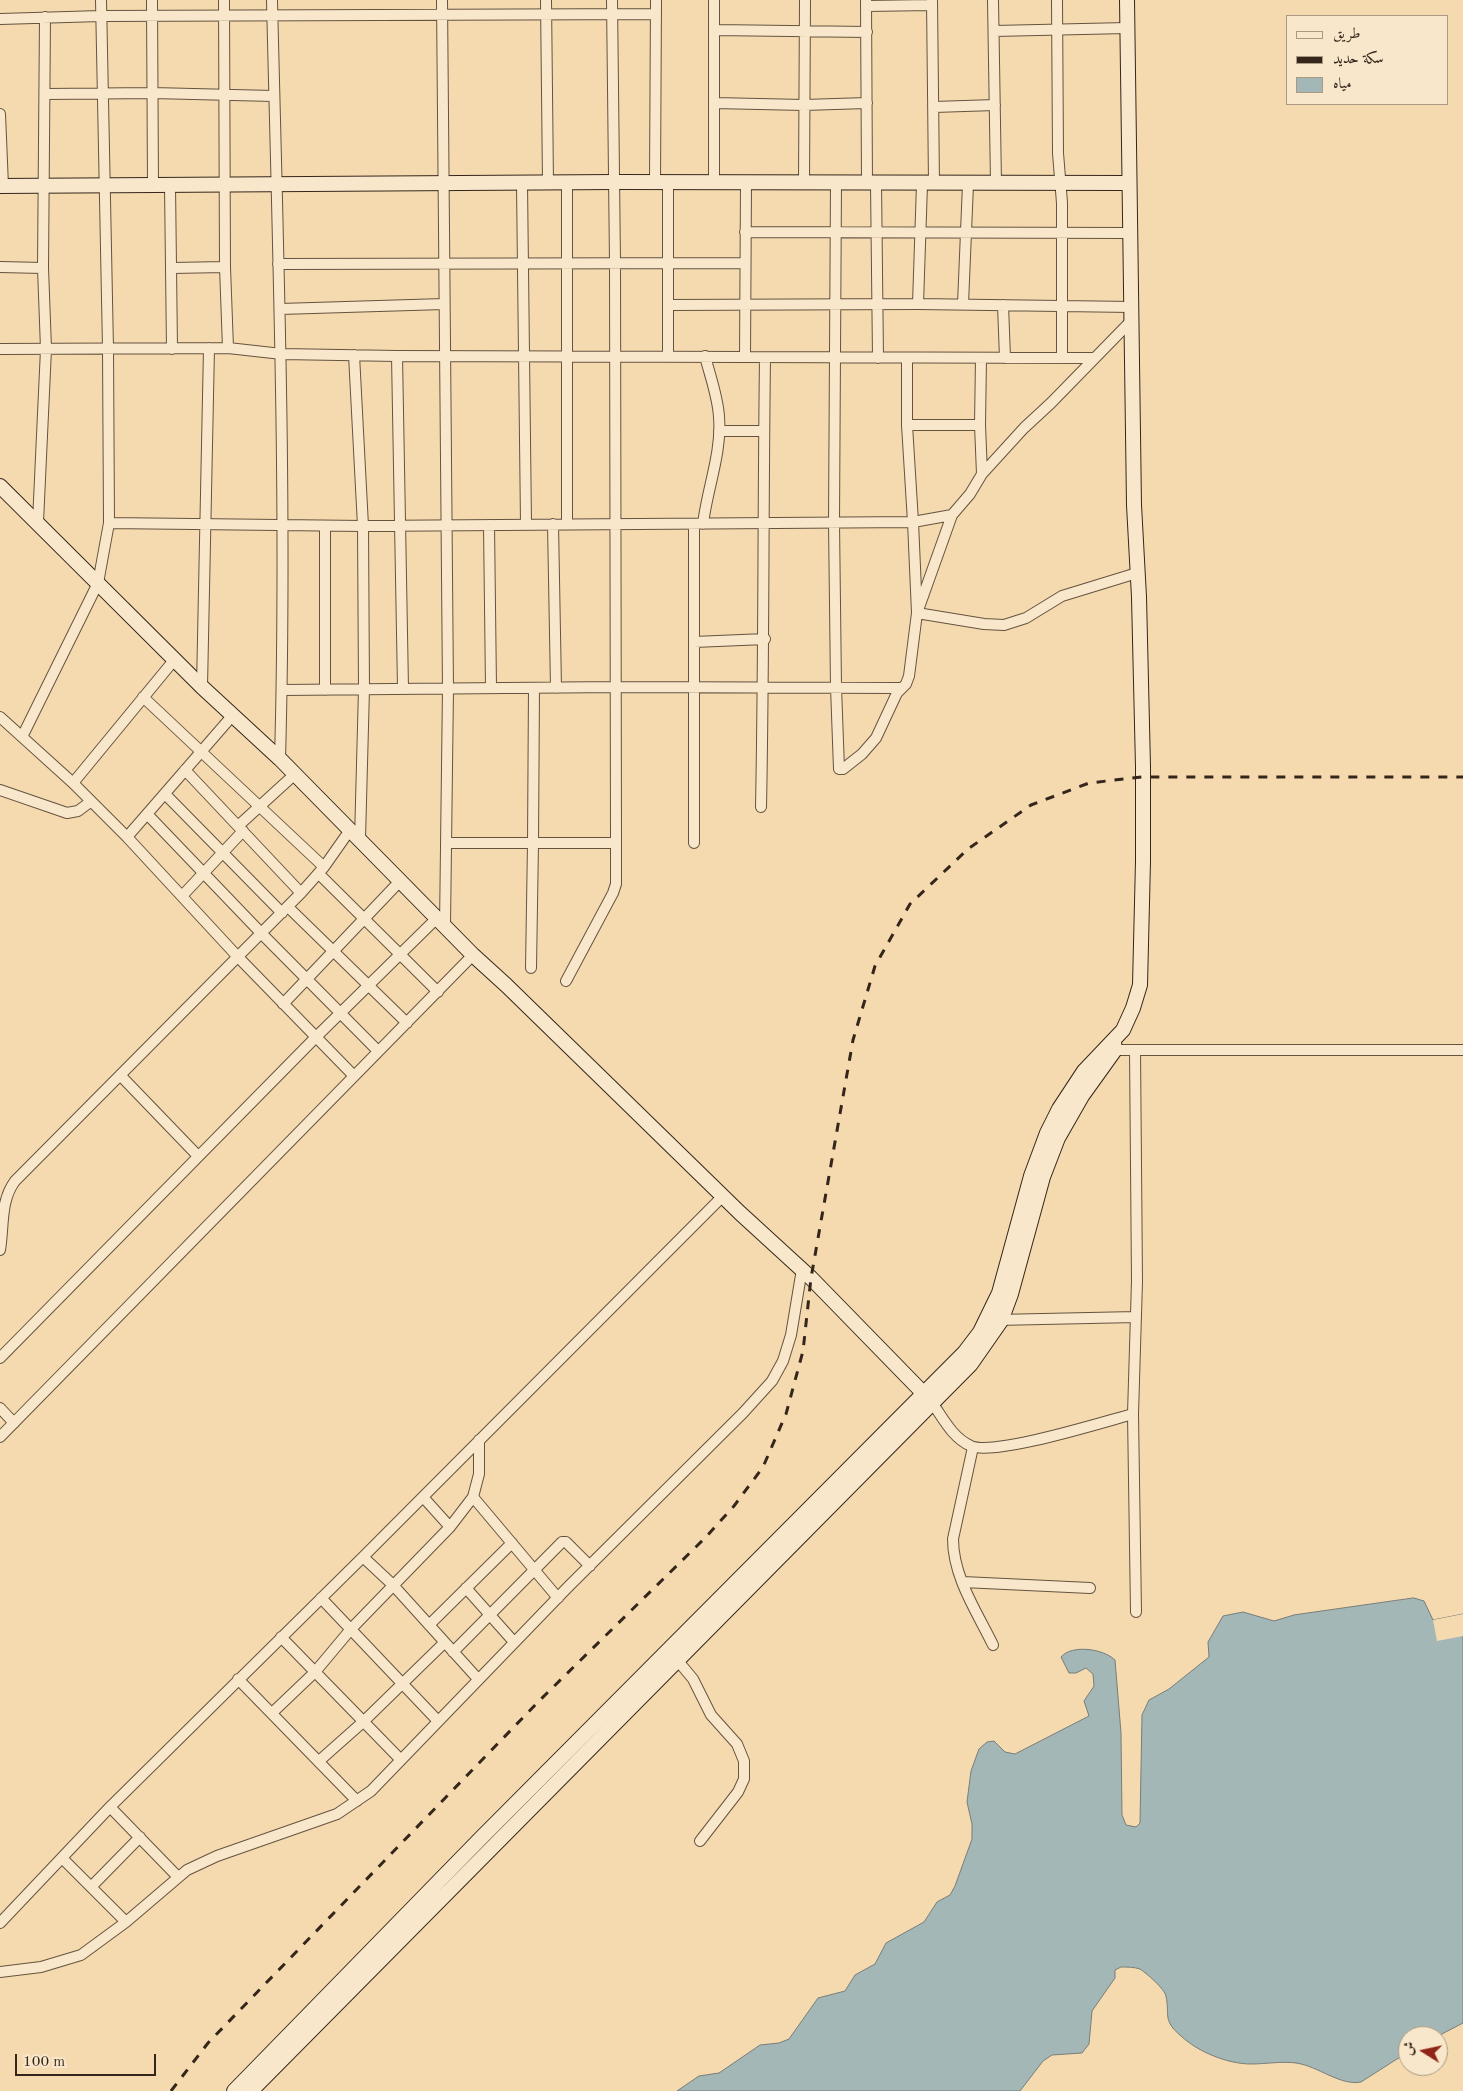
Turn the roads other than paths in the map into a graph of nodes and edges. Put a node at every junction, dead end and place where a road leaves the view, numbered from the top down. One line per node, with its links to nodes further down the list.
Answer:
1 (101, 0): 19 (street)
2 (152, 0): 24 (street)
3 (224, 0): 22 (street)
4 (272, 0): 23 (street)
5 (442, 0): 20 (street)
6 (546, 0): 18 (street)
7 (612, 0): 16 (street)
8 (656, 0): 17 (street)
9 (714, 0): 28 (street)
10 (805, 0): 30 (street)
11 (993, 0): 29 (street)
12 (1057, 0): 27 (street)
13 (1127, 0): 26 (main road)
14 (932, 2): 15 (street); 41 (street)
15 (866, 3): 31 (street)
16 (612, 13): 17 (street); 18 (street); 43 (street)
17 (655, 14): 44 (street)
18 (546, 15): 20 (street); 46 (street)
19 (101, 16): 21 (street); 24 (street); 32 (street)
20 (442, 16): 23 (street); 54 (street)
21 (45, 17): 25 (street); 34 (street)
22 (225, 17): 23 (street); 24 (street); 35 (street)
23 (272, 17): 36 (street)
24 (152, 18): 33 (street)
25 (0, 19)
26 (1127, 28): 27 (street); 53 (main road)
27 (1057, 29): 29 (street); 52 (street)
28 (714, 30): 30 (street); 37 (street)
29 (994, 31): 40 (street)
30 (804, 32): 31 (street); 39 (street)
31 (866, 32): 38 (street)
32 (102, 93): 33 (street); 34 (street); 65 (street)
33 (153, 93): 35 (street); 60 (street)
34 (46, 94): 59 (street)
35 (224, 94): 36 (street); 62 (street)
36 (273, 96): 63 (street)
37 (714, 103): 39 (street); 45 (street)
38 (867, 103): 39 (street); 51 (street)
39 (804, 105): 49 (street)
40 (995, 105): 41 (street); 58 (street)
41 (934, 107): 56 (street)
42 (0, 114): 64 (street)
43 (615, 182): 44 (main road); 47 (main road); 75 (street)
44 (662, 182): 45 (main road); 76 (street)
45 (714, 182): 48 (main road)
46 (548, 183): 47 (main road); 55 (main road)
47 (567, 183): 79 (street)
48 (746, 183): 49 (main road); 66 (street)
49 (804, 183): 50 (main road)
50 (836, 183): 51 (main road); 67 (street)
51 (872, 183): 56 (main road); 68 (street)
52 (1061, 183): 53 (main road); 58 (main road); 72 (street)
53 (1129, 183): 71 (main road)
54 (442, 184): 55 (main road); 63 (main road); 73 (street)
55 (522, 184): 74 (street)
56 (928, 184): 57 (main road); 69 (street)
57 (968, 184): 58 (main road); 70 (street)
58 (996, 184)
59 (44, 185): 64 (main road); 65 (main road); 82 (street)
60 (153, 185): 61 (main road); 65 (main road)
61 (170, 185): 62 (main road); 83 (street)
62 (225, 185): 63 (main road); 81 (street)
63 (275, 185): 78 (street)
64 (2, 186)
65 (104, 186): 96 (street)
66 (745, 232): 67 (street); 77 (street)
67 (836, 233): 68 (street); 85 (street)
68 (877, 233): 69 (street); 86 (street)
69 (921, 233): 70 (street); 87 (street)
70 (965, 233): 72 (street); 88 (street)
71 (1130, 233): 72 (street); 94 (main road)
72 (1062, 234): 91 (street)
73 (443, 262): 74 (street); 78 (street); 84 (street)
74 (523, 263): 79 (street); 105 (street)
75 (615, 263): 76 (street); 79 (street); 107 (street)
76 (668, 263): 77 (street); 90 (street)
77 (745, 263): 92 (street)
78 (278, 264): 93 (street)
79 (566, 264): 106 (street)
80 (0, 267): 82 (street)
81 (225, 267): 83 (street); 98 (street)
82 (43, 268): 95 (street)
83 (172, 268): 100 (street)
84 (444, 304): 93 (street); 103 (street)
85 (836, 304): 86 (street); 92 (street); 112 (street)
86 (878, 304): 87 (street); 113 (street)
87 (918, 304): 88 (street)
88 (963, 304): 89 (street)
89 (1003, 304): 91 (street); 116 (street)
90 (668, 305): 92 (street); 108 (street)
91 (1062, 305): 94 (street); 117 (street)
92 (745, 306): 110 (street)
93 (280, 309): 101 (street)
94 (1132, 313): 118 (street); 143 (main road)
95 (46, 348): 96 (street); 99 (street); 126 (street)
96 (108, 348): 100 (street); 129 (street)
97 (209, 348): 98 (street); 100 (street); 136 (street)
98 (228, 348): 101 (street)
99 (0, 349)
100 (172, 349)
101 (282, 354): 102 (street); 137 (street)
102 (354, 355): 104 (street); 141 (street)
103 (444, 355): 104 (street); 105 (street); 138 (street)
104 (397, 356): 142 (street)
105 (524, 356): 106 (street); 130 (street)
106 (566, 356): 107 (street); 132 (street)
107 (615, 356): 108 (street); 133 (street)
108 (668, 356): 109 (street)
109 (705, 356): 110 (street); 121 (street)
110 (745, 357): 111 (street)
111 (765, 358): 112 (street); 122 (street)
112 (836, 358): 113 (street); 127 (street)
113 (878, 358): 114 (street)
114 (907, 358): 115 (street); 119 (street)
115 (981, 358): 116 (street); 120 (street)
116 (1005, 358): 117 (street)
117 (1062, 358): 118 (street)
118 (1094, 358): 123 (street)
119 (907, 425): 120 (street); 128 (street)
120 (980, 425): 123 (street)
121 (720, 431): 122 (street); 134 (street)
122 (764, 431): 135 (street)
123 (982, 474): 125 (street)
124 (0, 486): 126 (main road)
125 (952, 515): 128 (street); 145 (street)
126 (38, 522): 144 (main road)
127 (834, 522): 128 (street); 135 (street); 150 (street)
128 (913, 522): 145 (street)
129 (109, 523): 136 (street); 144 (street)
130 (526, 524): 131 (street); 139 (street)
131 (553, 524): 132 (street); 158 (street)
132 (567, 524): 133 (street)
133 (615, 524): 134 (street); 152 (street)
134 (699, 524): 135 (street); 147 (street)
135 (763, 524): 146 (street)
136 (206, 525): 137 (street); 151 (street)
137 (284, 525): 140 (street); 161 (street)
138 (447, 525): 139 (street); 142 (street); 155 (street)
139 (489, 525): 156 (street)
140 (325, 526): 141 (street); 162 (street)
141 (363, 526): 142 (street); 160 (street)
142 (402, 526): 154 (street)
143 (1137, 573): 145 (street); 208 (main road)
144 (98, 583): 148 (main road); 166 (street)
145 (917, 614): 159 (street)
146 (765, 639): 147 (street); 153 (street)
147 (694, 642): 149 (street)
148 (175, 660): 151 (main road); 163 (street)
149 (694, 686): 152 (street); 153 (street); 184 (street)
150 (836, 686): 153 (street); 159 (street); 159 (street)
151 (202, 687): 164 (main road)
152 (617, 687): 158 (street); 183 (street)
153 (764, 687): 176 (street)
154 (403, 688): 155 (street); 160 (street)
155 (448, 688): 156 (street); 181 (street)
156 (491, 688): 157 (street)
157 (534, 688): 158 (street); 182 (street)
158 (556, 688)
159 (901, 688)
160 (364, 689): 162 (street); 179 (street)
161 (282, 690): 162 (street); 168 (street)
162 (325, 690)
163 (143, 697): 167 (street); 171 (street)
164 (233, 715): 167 (street); 168 (main road)
165 (0, 717): 166 (street)
166 (22, 737): 171 (street)
167 (202, 752): 169 (street); 175 (street)
168 (280, 759): 170 (main road)
169 (185, 770): 173 (street); 178 (street)
170 (295, 774): 175 (street); 179 (main road)
171 (72, 783): 174 (street)
172 (0, 790): 174 (street)
173 (164, 794): 177 (street); 185 (street)
174 (90, 802): 180 (street)
175 (261, 807): 178 (street); 186 (street)
176 (761, 807)
177 (147, 814): 180 (street); 187 (street)
178 (241, 829): 185 (street); 189 (street)
179 (355, 835): 186 (street); 188 (main road)
180 (127, 837): 190 (street)
181 (448, 843): 182 (street); 193 (street)
182 (533, 843): 183 (street); 199 (street)
183 (616, 843): 201 (street)
184 (694, 843)
185 (224, 851): 187 (street); 191 (street)
186 (322, 871): 189 (street); 192 (street)
187 (203, 874): 190 (street); 194 (street)
188 (401, 880): 192 (street); 193 (main road)
189 (301, 893): 191 (street)
190 (182, 896): 198 (street)
191 (285, 910): 194 (street); 195 (street)
192 (364, 918): 195 (street); 196 (street)
193 (441, 922): 196 (street); 197 (main road)
194 (262, 934): 198 (street); 200 (street)
195 (334, 952): 200 (street); 202 (street)
196 (400, 953): 202 (street); 203 (street)
197 (473, 955): 203 (street); 215 (main road)
198 (238, 957): 204 (street); 212 (street)
199 (531, 968)
200 (307, 980): 204 (street); 205 (street)
201 (566, 981)
202 (368, 985): 205 (street); 206 (street)
203 (438, 992): 206 (street)
204 (284, 1004): 207 (street)
205 (340, 1013): 207 (street); 211 (street)
206 (407, 1022): 211 (street)
207 (316, 1037): 213 (street); 214 (street)
208 (1114, 1046): 209 (street); 219 (main road)
209 (1135, 1050): 210 (street); 218 (street)
210 (1463, 1050)
211 (378, 1051): 213 (street)
212 (120, 1076): 214 (street); 216 (street)
213 (354, 1076): 224 (street)
214 (198, 1156): 220 (street)
215 (723, 1196): 217 (main road); 226 (street)
216 (0, 1250)
217 (802, 1269): 221 (main road); 233 (street)
218 (1136, 1317): 219 (street); 223 (street)
219 (994, 1320): 221 (main road)
220 (0, 1358)
221 (929, 1399): 227 (street); 250 (main road)
222 (0, 1408): 224 (street)
223 (1133, 1414): 227 (street); 241 (street)
224 (14, 1423): 225 (street)
225 (0, 1437)
226 (479, 1440): 228 (street); 229 (street)
227 (973, 1447): 235 (street)
228 (423, 1497): 230 (street); 232 (street)
229 (473, 1497): 230 (street); 231 (street)
230 (450, 1527): 236 (street)
231 (512, 1543): 234 (street); 237 (street)
232 (363, 1557): 236 (street); 239 (street)
233 (590, 1566): 234 (street); 240 (street)
234 (534, 1570): 240 (street); 242 (street)
235 (963, 1582): 238 (street); 248 (street)
236 (394, 1585): 243 (street); 244 (street)
237 (466, 1588): 242 (street); 243 (street)
238 (1090, 1588)
239 (321, 1598): 244 (street); 245 (street)
240 (558, 1598): 246 (street)
241 (1136, 1612)
242 (490, 1615): 246 (street); 249 (street)
243 (429, 1625): 247 (street)
244 (351, 1629): 251 (street); 254 (street)
245 (280, 1638): 251 (street); 252 (street)
246 (514, 1642): 253 (street)
247 (444, 1643): 249 (street); 254 (street)
248 (993, 1645)
249 (453, 1652): 253 (street)
250 (673, 1655): 263 (street); 270 (main road); 271 (main road)
251 (314, 1672): 255 (street); 257 (street)
252 (238, 1679): 255 (street); 261 (street)
253 (478, 1679): 256 (street)
254 (402, 1683): 256 (street); 257 (street)
255 (272, 1713): 259 (street)
256 (438, 1720): 258 (street)
257 (363, 1722): 258 (street); 259 (street)
258 (400, 1759): 260 (street)
259 (319, 1761): 260 (street)
260 (358, 1801): 265 (street)
261 (110, 1807): 262 (street); 264 (street)
262 (140, 1837): 265 (street); 266 (street)
263 (700, 1841)
264 (62, 1858): 266 (street); 268 (street)
265 (178, 1877): 267 (street)
266 (91, 1887): 267 (street)
267 (126, 1922): 269 (street)
268 (0, 1923)
269 (0, 1972)
270 (234, 2091)
271 (251, 2091)

